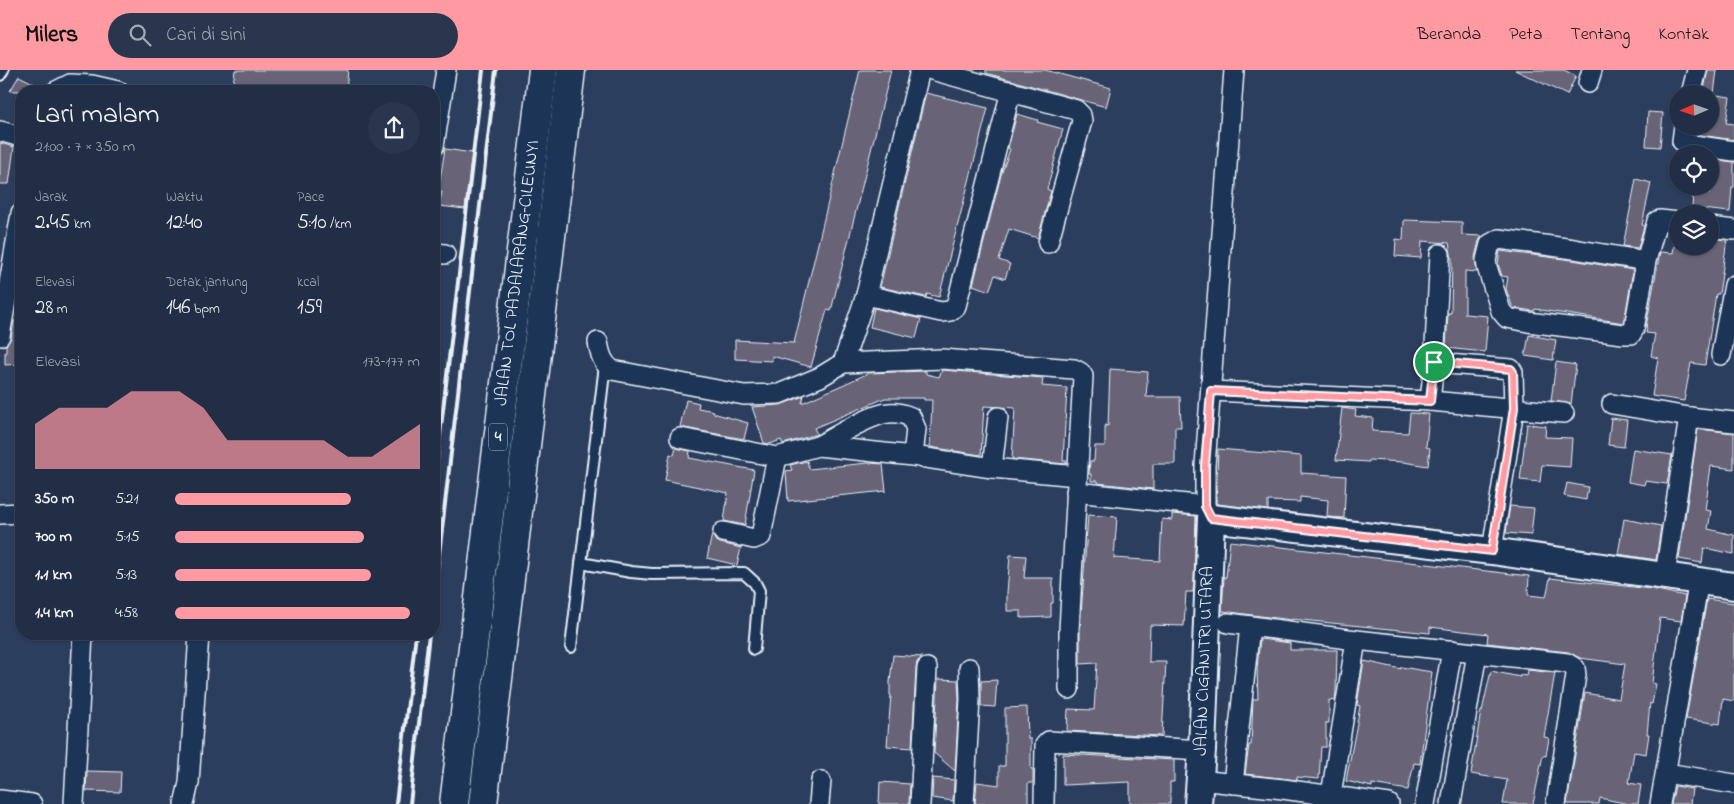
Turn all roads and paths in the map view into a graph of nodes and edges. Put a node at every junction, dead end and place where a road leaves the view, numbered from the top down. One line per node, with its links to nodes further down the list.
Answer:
1 (3, 70): 9 (lane)
2 (446, 70): 14 (street)
3 (542, 70): 80 (highway, JALAN TOL PADALARANG–CILEUNYI / 4)
4 (571, 70): 81 (highway, JALAN TOL PADALARANG–CILEUNYI / 4)
5 (920, 70): 27 (street)
6 (932, 70): 13 (street)
7 (1234, 70): 34 (street)
8 (1696, 70): 12 (street)
9 (0, 75)
10 (68, 85): 11 (street)
11 (92, 85)
12 (1693, 85)
13 (1011, 92): 22 (street); 27 (street)
14 (440, 108)
15 (0, 131): 16 (street)
16 (15, 135)
17 (1682, 135): 18 (street)
18 (1734, 151)
19 (1669, 221): 25 (street)
20 (1719, 228): 21 (street)
21 (1734, 230)
22 (1048, 243)
23 (15, 253): 28 (street)
24 (1440, 254): 31 (street)
25 (1646, 262): 25 (street)
26 (1734, 285): 30 (street)
27 (866, 295): 32 (street)
28 (0, 336)
29 (598, 342): 33 (street)
30 (1721, 355)
31 (1434, 362): 35 (street); 37 (street)
32 (843, 363): 33 (street); 47 (street)
33 (605, 365): 53 (lane)
34 (1211, 391): 35 (street); 48 (street)
35 (1430, 401): 37 (street)
36 (1612, 404): 40 (street)
37 (1514, 408): 38 (street); 52 (street)
38 (1564, 413)
39 (998, 417): 46 (street)
40 (1689, 417): 41 (street); 54 (street)
41 (1734, 422)
42 (680, 438): 45 (street)
43 (818, 446): 44 (street); 44 (street); 45 (street)
44 (913, 456): 46 (street)
45 (777, 457): 51 (street)
46 (992, 468): 47 (street)
47 (1077, 484): 48 (street); 68 (street)
48 (1208, 512): 52 (street); 69 (street, JALAN CIGANITRI UTARA)
49 (15, 513): 50 (street)
50 (0, 514)
51 (724, 532)
52 (1492, 551): 54 (street)
53 (581, 563): 62 (lane); 63 (lane)
54 (1665, 575): 55 (street)
55 (1699, 580): 56 (street); 70 (street)
56 (1734, 586)
57 (1228, 623): 58 (street)
58 (1250, 626): 61 (street); 72 (street)
59 (83, 640): 78 (street)
60 (199, 640): 79 (street)
61 (1356, 640): 64 (street); 75 (street)
62 (571, 648)
63 (754, 649)
64 (1452, 650): 65 (street); 87 (street)
65 (1477, 653): 88 (street); 89 (street)
66 (927, 668): 83 (street)
67 (969, 668): 84 (street)
68 (1070, 689)
69 (1202, 750): 74 (street, JALAN CIGANITRI UTARA); 85 (street)
70 (1666, 773): 73 (street); 90 (street)
71 (821, 781): 82 (street)
72 (1233, 784): 74 (street); 75 (street)
73 (1734, 784)
74 (1198, 792)
75 (1331, 795): 86 (street)
76 (0, 800): 77 (street)
77 (32, 804)
78 (74, 804)
79 (184, 804)
80 (454, 804)
81 (483, 804)
82 (819, 804)
83 (920, 804)
84 (964, 804)
85 (1044, 804)
86 (1389, 804)
87 (1426, 804)
88 (1451, 804)
89 (1556, 804)
90 (1660, 804)

